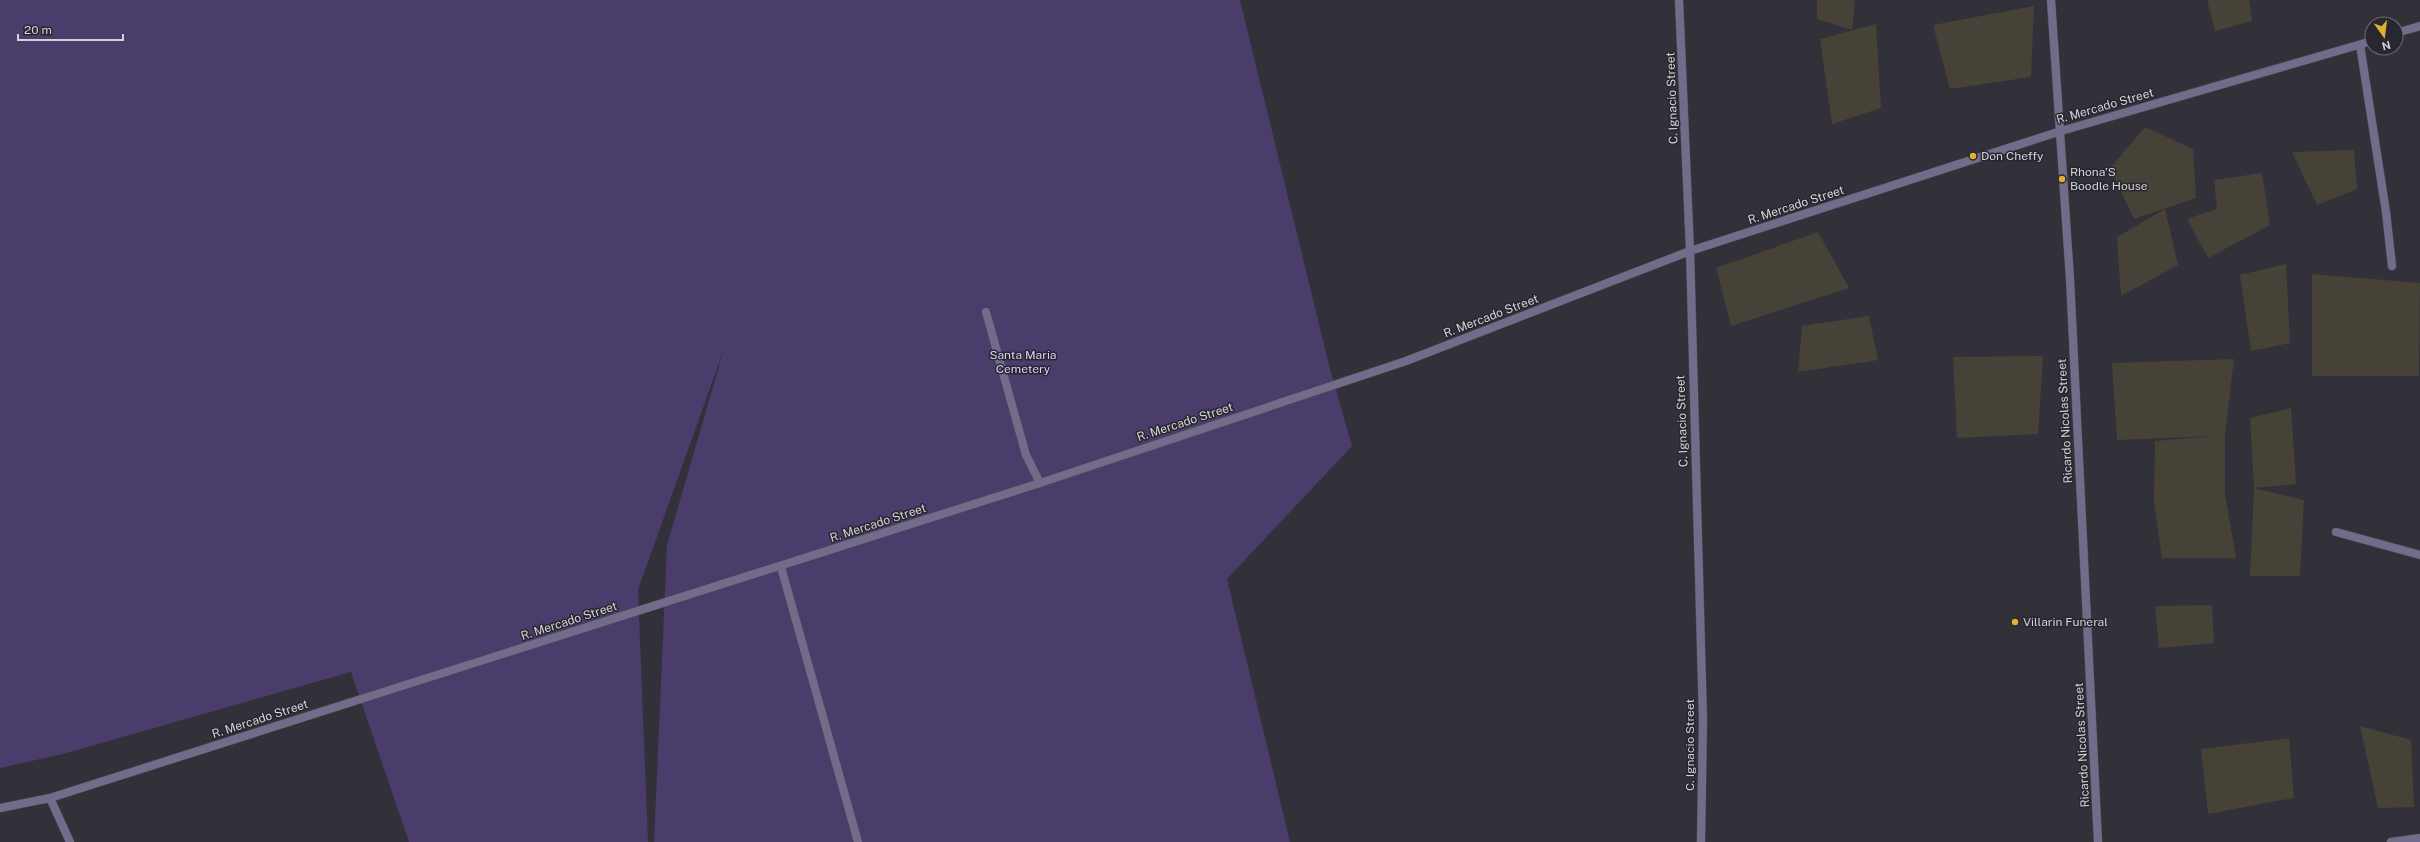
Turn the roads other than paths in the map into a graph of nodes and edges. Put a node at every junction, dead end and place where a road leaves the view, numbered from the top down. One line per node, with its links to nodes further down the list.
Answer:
1 (1680, 0): 8 (street, C. Ignacio Street)
2 (2051, 0): 7 (street, Ricardo Nicolas Street)
3 (2420, 26): 4 (street)
4 (2404, 31)
5 (2364, 44): 6 (street, R. Mercado Street)
6 (2360, 45): 7 (street, R. Mercado Street); 9 (street)
7 (2061, 131): 8 (street, R. Mercado Street); 21 (street, Ricardo Nicolas Street)
8 (1690, 251): 11 (street, R. Mercado Street); 20 (street, C. Ignacio Street)
9 (2392, 266)
10 (986, 312): 11 (street)
11 (1040, 483): 14 (street, R. Mercado Street)
12 (2336, 532): 13 (street)
13 (2420, 555)
14 (780, 567): 15 (street, R. Mercado Street); 19 (street)
15 (50, 798): 16 (street, R. Mercado Street); 18 (street)
16 (0, 808)
17 (2420, 838): 22 (street)
18 (70, 842)
19 (858, 842)
20 (1701, 842)
21 (2098, 842)
22 (2391, 842)

